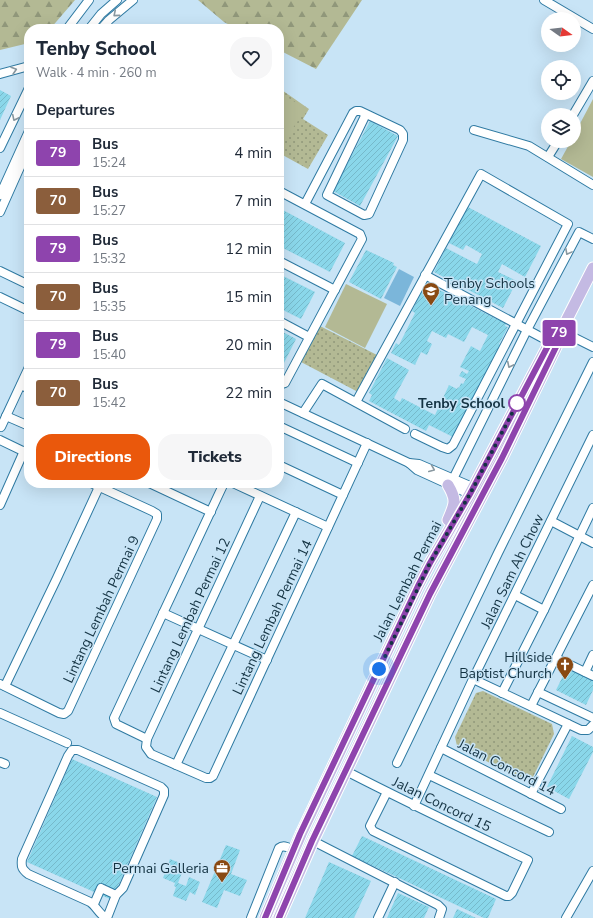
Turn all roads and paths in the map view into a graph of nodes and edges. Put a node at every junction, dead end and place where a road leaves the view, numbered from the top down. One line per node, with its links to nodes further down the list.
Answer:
1 (117, 0): 6 (street)
2 (133, 0): 7 (street, one-way to 7)
3 (544, 0): 8 (street)
4 (88, 1): 5 (street)
5 (71, 24)
6 (93, 24)
7 (105, 24)
8 (593, 29)
9 (24, 67): 10 (street, one-way to 9)
10 (0, 74)
11 (593, 81): 13 (street)
12 (24, 98): 17 (street, one-way to 17)
13 (577, 108)
14 (366, 114): 14 (street); 24 (street)
15 (474, 130): 19 (street)
16 (24, 142): 23 (street)
17 (0, 148)
18 (554, 148): 19 (street)
19 (548, 157): 21 (street)
20 (24, 158): 25 (street)
21 (593, 185)
22 (284, 194): 24 (street)
23 (0, 195)
24 (305, 204): 32 (street)
25 (0, 212)
26 (593, 239): 35 (street, one-way to 35)
27 (284, 263): 32 (street)
28 (593, 268): 40 (main road, Jalan Lembah Permai)
29 (0, 271): 31 (street)
30 (425, 275): 33 (street); 38 (street); 49 (street)
31 (24, 282)
32 (335, 290): 41 (street)
33 (532, 294): 35 (street); 38 (street)
34 (0, 297): 36 (street)
35 (543, 300): 39 (street)
36 (24, 309)
37 (284, 324): 41 (street)
38 (516, 324): 39 (street); 57 (street)
39 (527, 330): 42 (street); 65 (street, one-way to 65)
40 (561, 331): 42 (main road, Jalan Lembah Permai); 43 (street); 74 (main road, Jalan Lembah Permai)
41 (309, 337): 46 (street)
42 (550, 342): 71 (main road, Jalan Lembah Permai)
43 (593, 346)
44 (593, 362): 107 (street)
45 (24, 378): 47 (street)
46 (284, 382)
47 (20, 386): 48 (street); 52 (street)
48 (24, 387)
49 (356, 402): 51 (street); 56 (street)
50 (284, 404): 51 (street)
51 (303, 413): 60 (street)
52 (6, 416): 53 (street); 54 (street)
53 (24, 424)
54 (1, 427)
55 (284, 428): 63 (street)
56 (405, 429)
57 (415, 434)
58 (593, 435): 79 (street, Jalan Sam Ah Chow)
59 (0, 440): 61 (street)
60 (367, 443): 63 (street, Lintang Lembah Permai 14); 65 (street)
61 (24, 451)
62 (24, 456): 75 (street)
63 (358, 463): 72 (street, Lintang Lembah Permai 14)
64 (284, 467): 72 (street)
65 (450, 482): 71 (street); 83 (main road)
66 (99, 488): 96 (street)
67 (101, 488): 96 (street, Lintang Lembah Permai 9)
68 (160, 488): 77 (street)
69 (222, 488): 77 (street)
70 (243, 488): 73 (street)
71 (471, 491): 74 (street); 83 (main road, Jalan Lembah Permai)
72 (343, 495): 80 (street, Lintang Lembah Permai 14)
73 (260, 496): 78 (street); 88 (street, Lintang Lembah Permai 12)
74 (482, 496): 109 (main road, Jalan Lembah Permai)
75 (0, 505)
76 (593, 508): 81 (street)
77 (211, 512): 87 (street)
78 (296, 512): 80 (street); 89 (street)
79 (551, 521): 81 (street); 85 (street, Jalan Sam Ah Chow)
80 (328, 527): 92 (street, Lintang Lembah Permai 14)
81 (579, 536): 82 (street); 86 (street)
82 (593, 543)
83 (430, 563): 117 (main road, Jalan Lembah Permai)
84 (593, 585): 91 (street)
85 (515, 595): 86 (street); 95 (street, Jalan Sam Ah Chow)
86 (544, 610): 98 (street)
87 (163, 613): 88 (street); 105 (street)
88 (198, 629): 89 (street); 105 (street, Lintang Lembah Permai 12)
89 (233, 645): 92 (street); 108 (street)
90 (593, 655): 93 (street)
91 (556, 658): 93 (street); 97 (street)
92 (267, 660): 108 (street, Lintang Lembah Permai 14)
93 (584, 672): 94 (street)
94 (593, 676)
95 (473, 679): 98 (street); 106 (street, Jalan Sam Ah Chow)
96 (3, 685)
97 (538, 692): 99 (street); 101 (street)
98 (502, 693): 99 (street)
99 (531, 706): 102 (street)
100 (0, 713): 104 (street)
101 (593, 718)
102 (568, 724): 103 (street); 112 (street)
103 (591, 727)
104 (67, 743)
105 (147, 743): 108 (street)
106 (442, 748): 110 (street, Jalan Sam Ah Chow); 112 (street, Jalan Concord 14)
107 (397, 763)
108 (176, 765)
109 (346, 771): 111 (street, Jalan Concord 15); 116 (main road, Jalan Lembah Permai)
110 (428, 775): 113 (street, Jalan Sam Ah Chow); 115 (street)
111 (387, 792): 113 (street, Jalan Concord 15); 113 (street, Jalan Concord 15)
112 (531, 794): 114 (street, Jalan Concord 14)
113 (414, 806)
114 (561, 809)
115 (549, 832)
116 (312, 841): 119 (street); 121 (main road, Jalan Lembah Permai)
117 (294, 850): 124 (street); 125 (main road, Jalan Lembah Permai)
118 (593, 871): 130 (street)
119 (395, 882): 128 (street); 129 (street)
120 (116, 895): 122 (street); 122 (street); 123 (street)
121 (288, 896): 126 (main road); 127 (main road, Jalan Lembah Permai)
122 (95, 907): 123 (street)
123 (107, 918)
124 (251, 918)
125 (265, 918)
126 (274, 918)
127 (279, 918)
128 (378, 918)
129 (439, 918)
130 (566, 918)

